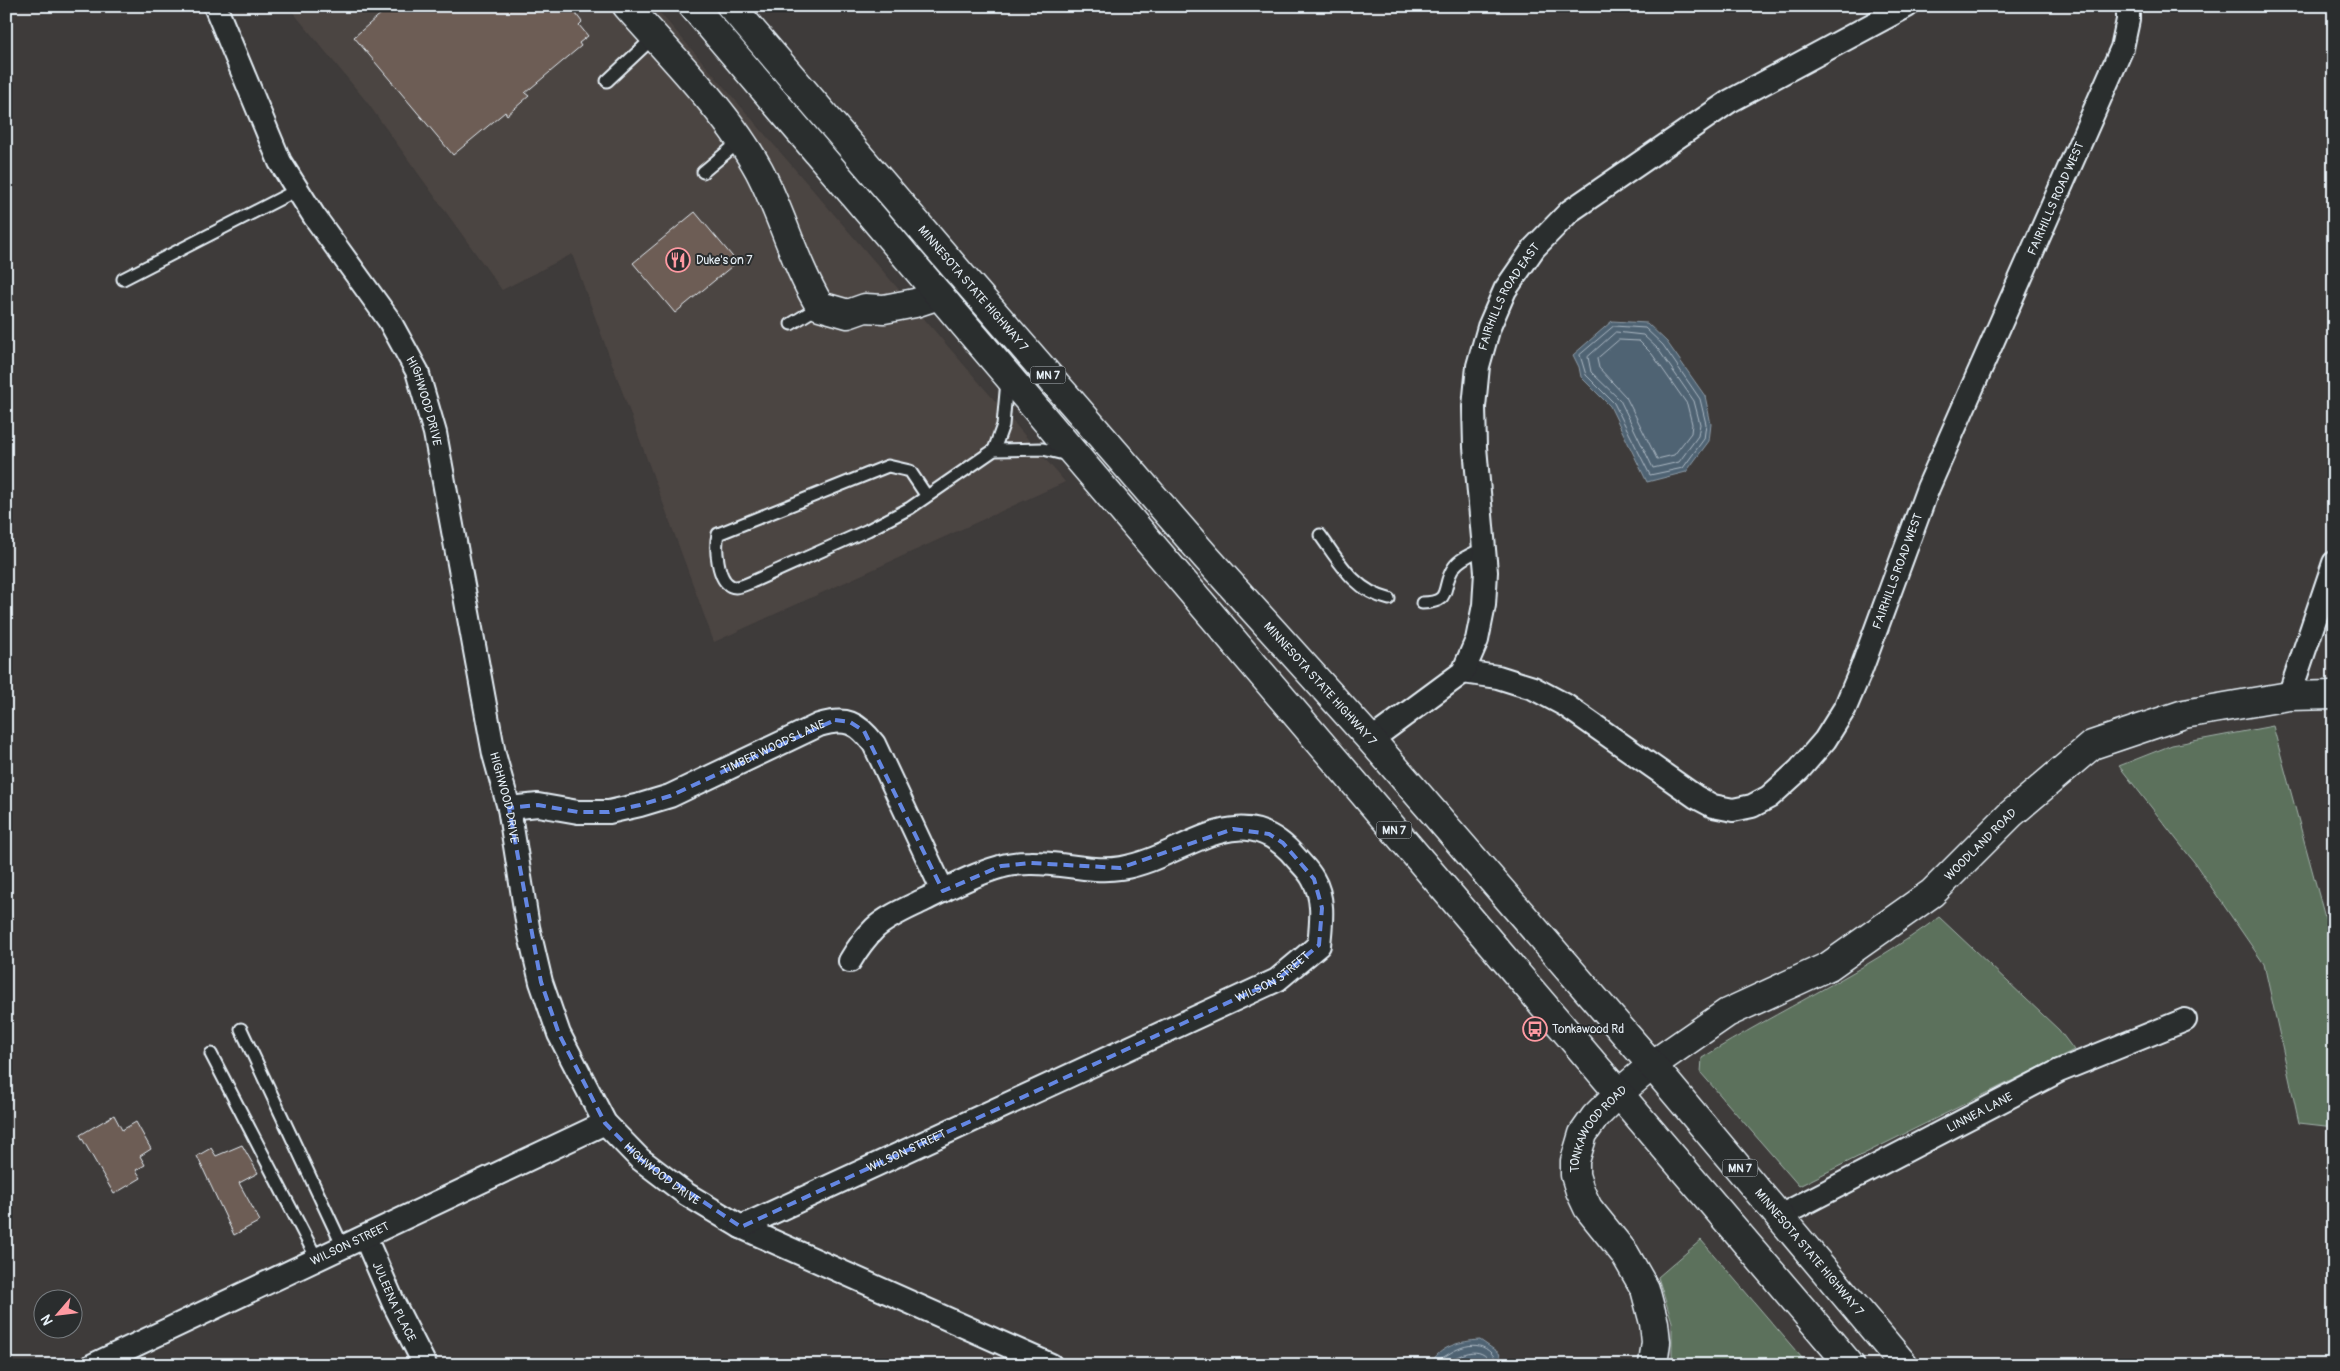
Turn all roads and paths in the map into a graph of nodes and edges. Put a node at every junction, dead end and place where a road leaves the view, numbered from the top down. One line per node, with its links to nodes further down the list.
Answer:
1 (215, 6): 11 (street, HIGHWOOD DRIVE)
2 (627, 6): 7 (main road)
3 (693, 6): 13 (main road, MN 7)
4 (731, 6): 28 (main road, MINNESOTA STATE HIGHWAY 7 / MN 7)
5 (1907, 6): 21 (street, FAIRHILLS ROAD EAST)
6 (2128, 6): 25 (street, FAIRHILLS ROAD WEST)
7 (654, 37): 8 (lane); 9 (main road)
8 (607, 81)
9 (740, 141): 10 (lane); 14 (main road)
10 (703, 172)
11 (298, 190): 12 (lane); 29 (street, HIGHWOOD DRIVE)
12 (123, 278)
13 (939, 295): 14 (main road); 16 (main road, MN 7)
14 (820, 306): 15 (lane)
15 (791, 324)
16 (1008, 376): 17 (lane); 18 (main road, MN 7)
17 (994, 450): 18 (lane); 19 (lane)
18 (1077, 457): 36 (main road, MN 7)
19 (926, 495): 19 (lane)
20 (1320, 534): 23 (lane)
21 (1484, 548): 24 (lane); 25 (street, FAIRHILLS ROAD EAST)
22 (2334, 563): 27 (street)
23 (1389, 599)
24 (1422, 603)
25 (1463, 672): 28 (street, FAIRHILLS ROAD EAST)
26 (2334, 695): 27 (main road, WOODLAND ROAD)
27 (2289, 696): 35 (main road, WOODLAND ROAD)
28 (1371, 740): 35 (main road, MINNESOTA STATE HIGHWAY 7 / MN 7)
29 (509, 808): 30 (street, TIMBER WOODS LANE); 37 (street, HIGHWOOD DRIVE)
30 (943, 891): 31 (street, WILSON STREET); 39 (street, WILSON STREET)
31 (850, 961)
32 (2184, 1020): 38 (street, LINNEA LANE)
33 (241, 1029): 41 (lane)
34 (211, 1054): 42 (lane)
35 (1652, 1065): 36 (main road, TONKAWOOD ROAD); 38 (main road, MINNESOTA STATE HIGHWAY 7 / MN 7)
36 (1618, 1094): 46 (main road, TONKAWOOD ROAD); 47 (main road, MN 7)
37 (605, 1123): 39 (street, HIGHWOOD DRIVE); 40 (street, WILSON STREET)
38 (1780, 1216): 48 (main road, MINNESOTA STATE HIGHWAY 7 / MN 7)
39 (741, 1227): 45 (street, HIGHWOOD DRIVE)
40 (365, 1237): 41 (street, WILSON STREET); 44 (street, JULEENA PLACE)
41 (343, 1247): 42 (street, WILSON STREET)
42 (317, 1259): 43 (street, WILSON STREET)
43 (93, 1365)
44 (425, 1365)
45 (1051, 1365)
46 (1653, 1365)
47 (1850, 1365)
48 (1904, 1365)

